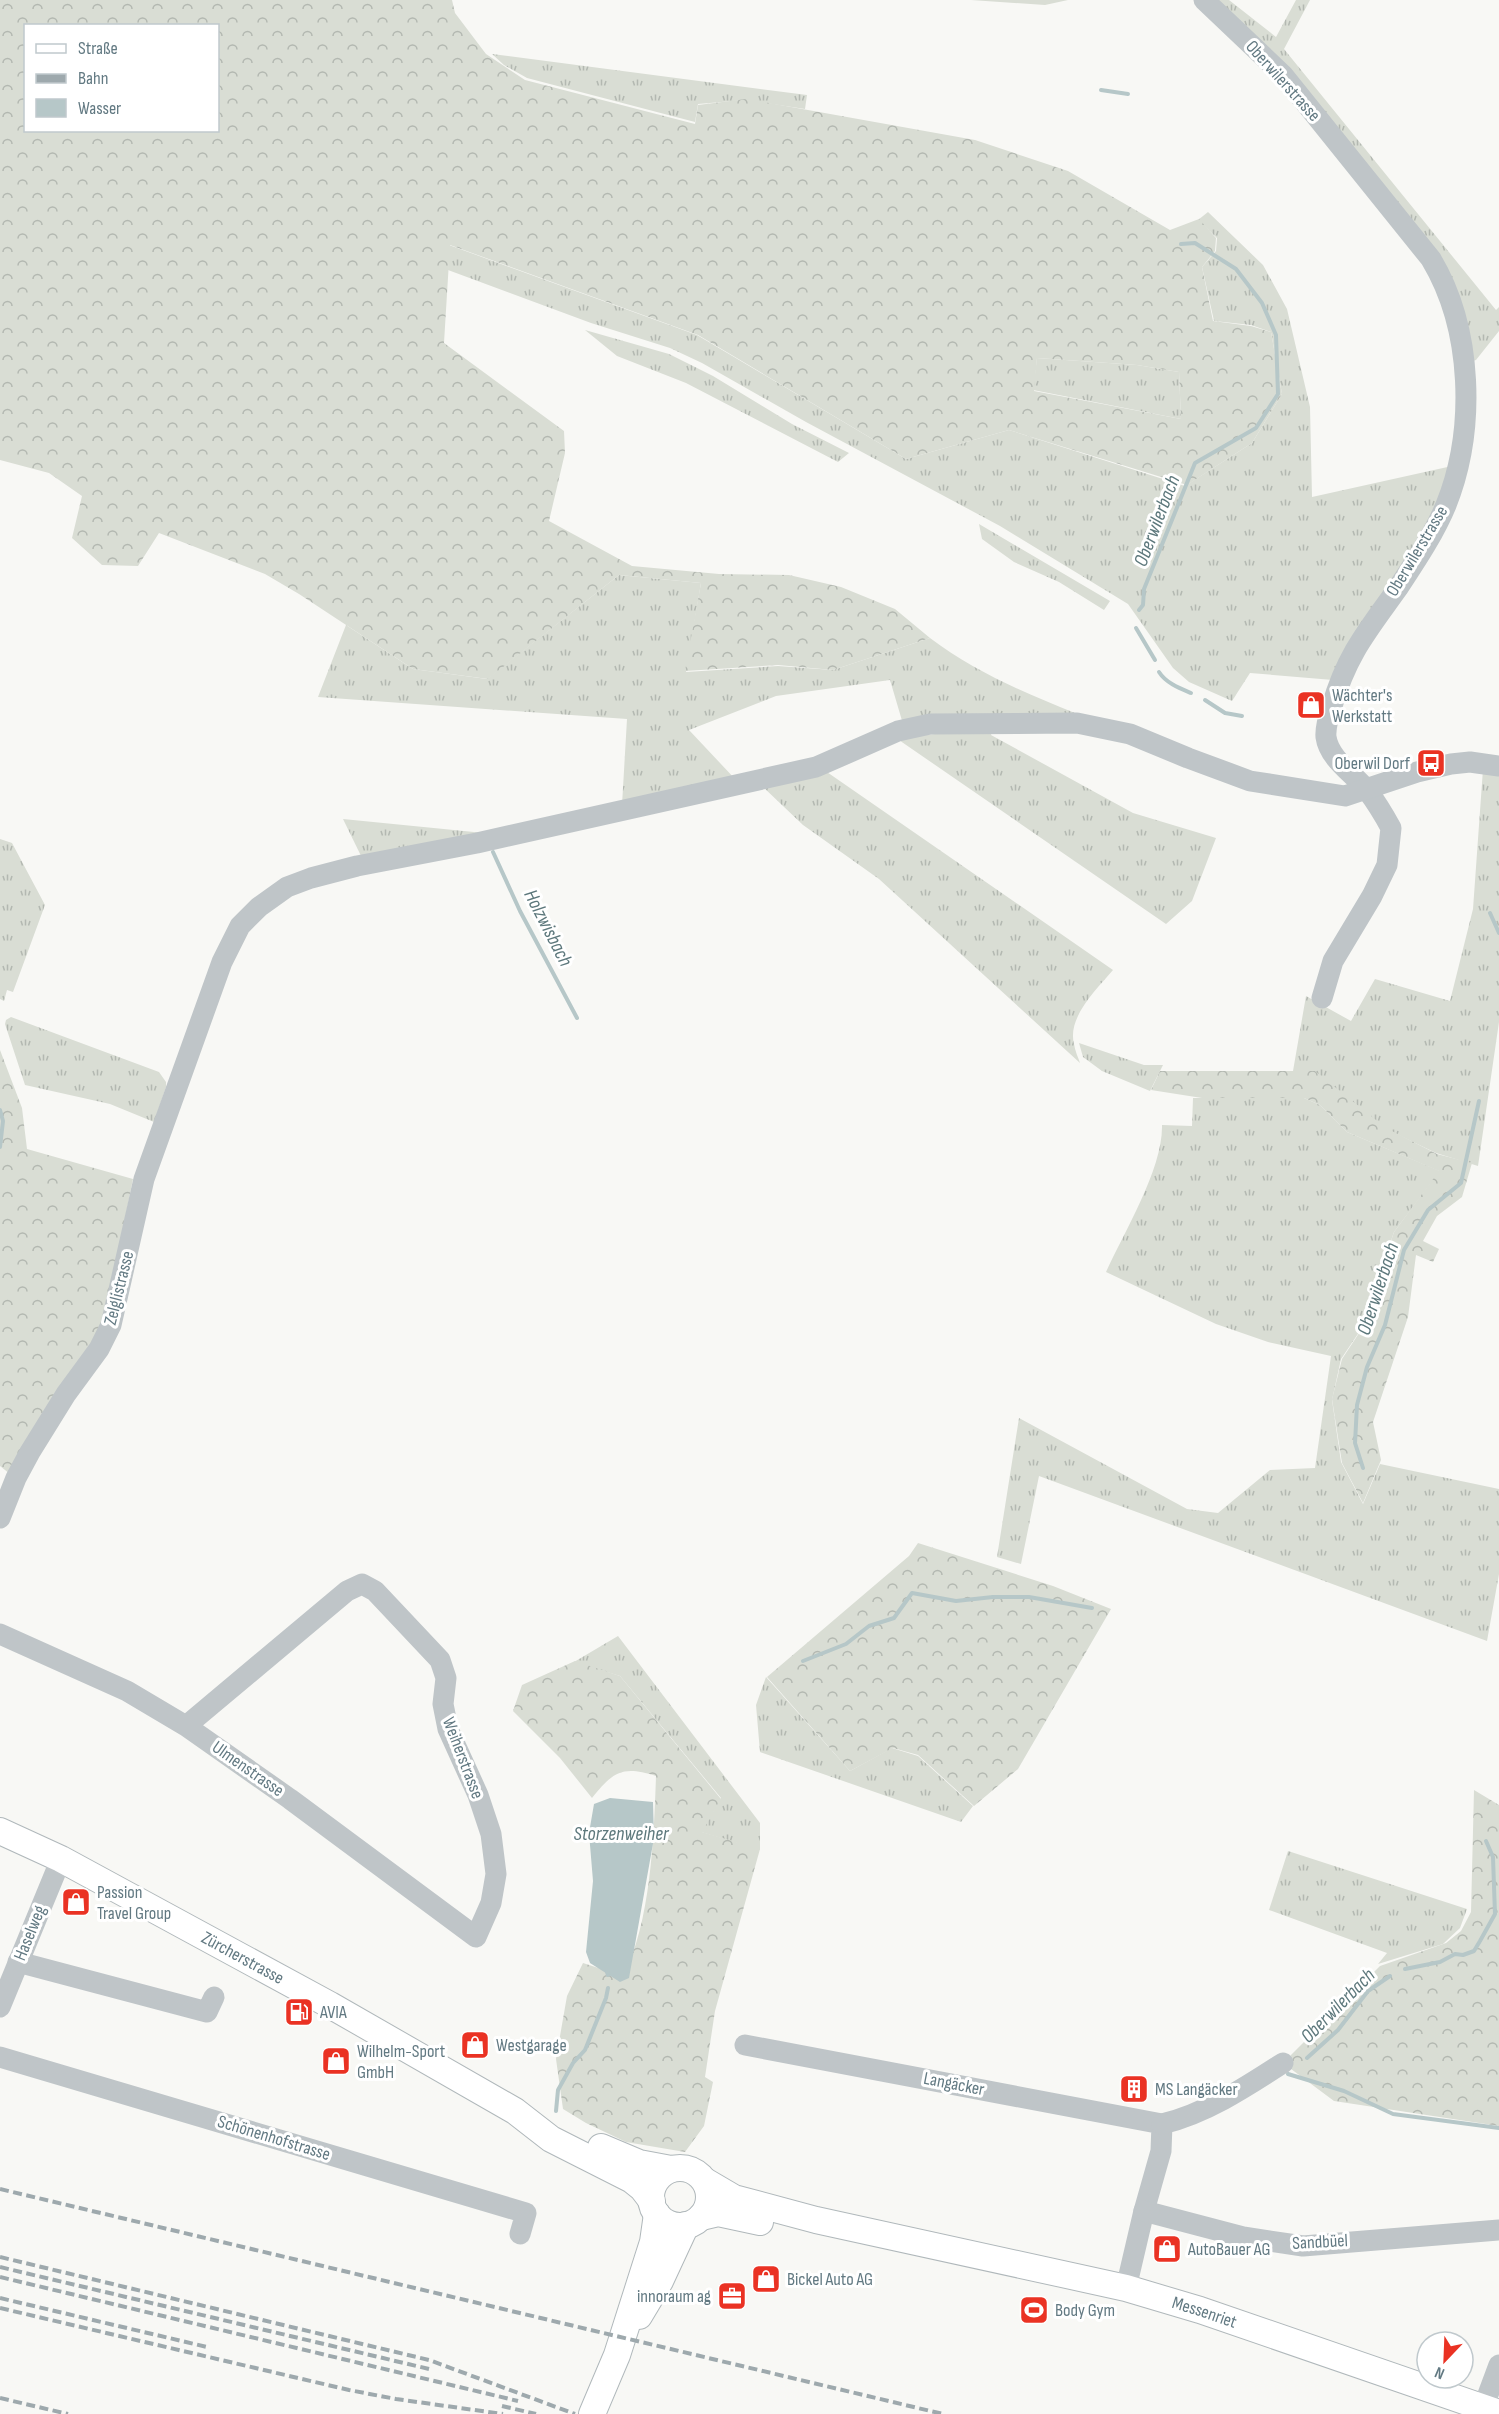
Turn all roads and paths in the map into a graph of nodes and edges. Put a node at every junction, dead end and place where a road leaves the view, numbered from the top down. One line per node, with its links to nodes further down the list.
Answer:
1 (1204, 0): 3 (street, Oberwilerstrasse)
2 (1499, 766): 3 (street, Zelglistrasse)
3 (1367, 790): 4 (street, Oberwilerstrasse); 5 (street, Zelglistrasse)
4 (1323, 998)
5 (0, 1518)
6 (0, 1634): 7 (street, Ulmenstrasse)
7 (186, 1726): 10 (street, Ulmenstrasse); 10 (street, Weiherstrasse)
8 (0, 1831): 9 (main road, Zürcherstrasse)
9 (61, 1859): 11 (street, Haselweg); 17 (main road, Zürcherstrasse)
10 (476, 1937)
11 (18, 1962): 12 (street); 13 (street, Haselweg)
12 (214, 1997)
13 (1, 2001)
14 (745, 2044): 18 (street, Langäcker)
15 (0, 2057): 26 (street, Schönenhofstrasse)
16 (1283, 2063): 18 (street)
17 (515, 2111): 19 (main road, Zürcherstrasse); 21 (main road, Zürcherstrasse)
18 (1162, 2124): 22 (street)
19 (671, 2169): 20 (main road, Messenriet); 21 (main road)
20 (705, 2181): 23 (main road); 24 (main road, Messenriet)
21 (654, 2208): 23 (main road, Messenriet); 28 (main road)
22 (1144, 2211): 25 (street, Sandbüel); 27 (street)
23 (694, 2221): 24 (main road, Messenriet); 28 (main road)
24 (823, 2228): 27 (main road, Messenriet)
25 (1499, 2230)
26 (520, 2234)
27 (1126, 2288): 30 (main road, Messenriet)
28 (617, 2355): 31 (main road)
29 (1499, 2364): 30 (street)
30 (1491, 2410)
31 (592, 2414)

